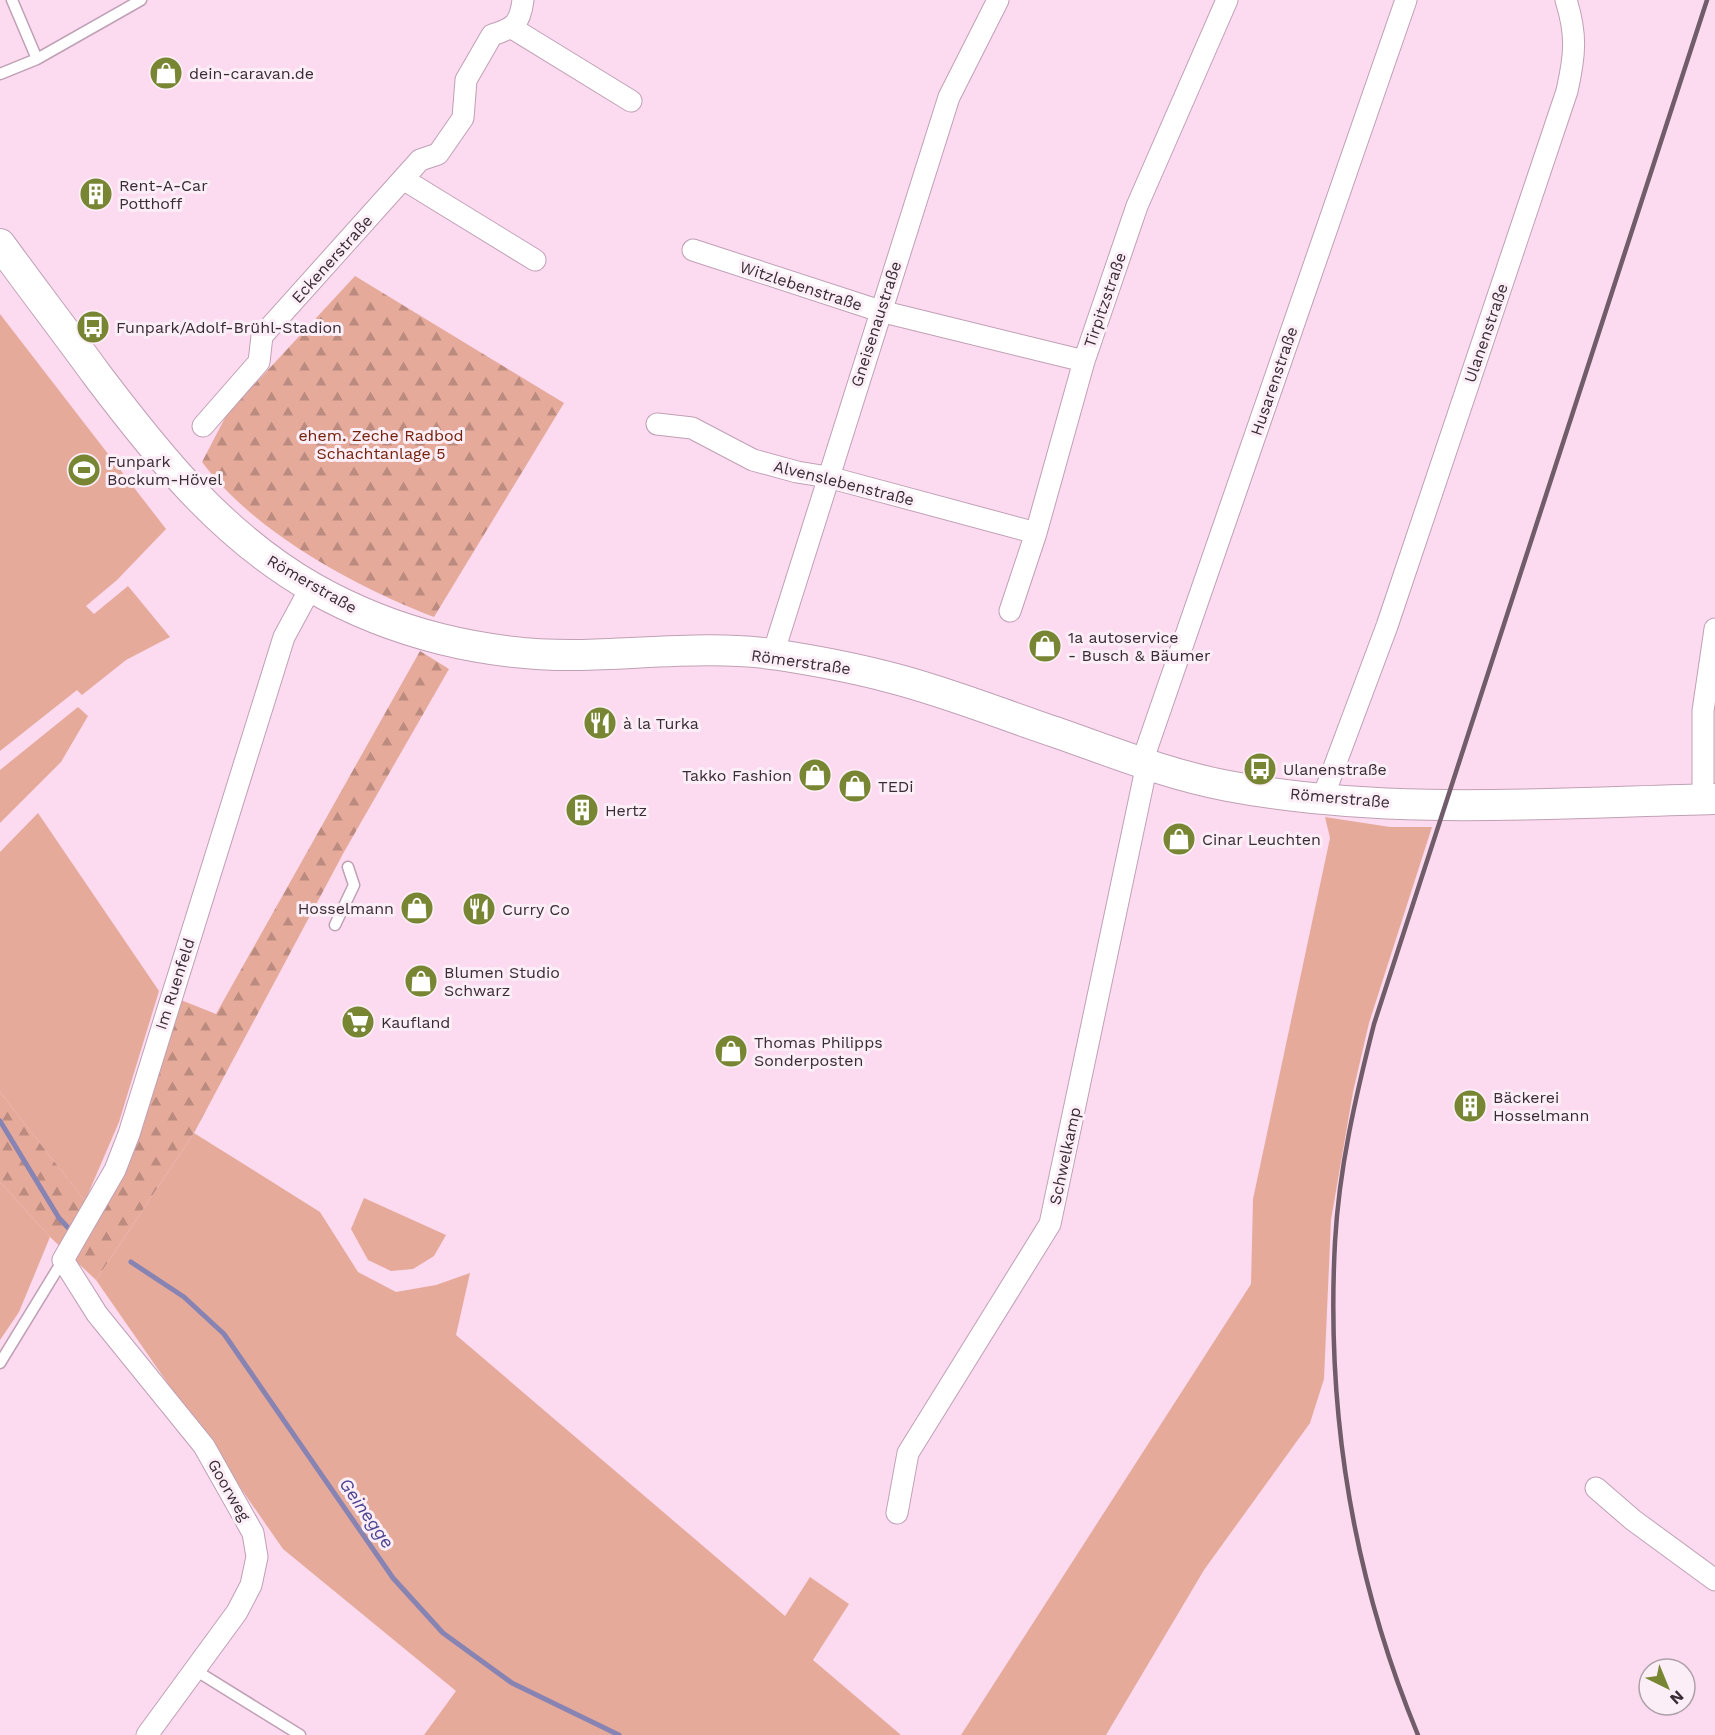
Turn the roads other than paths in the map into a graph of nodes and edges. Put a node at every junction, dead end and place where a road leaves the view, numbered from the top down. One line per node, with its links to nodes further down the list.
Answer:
1 (12, 0): 9 (lane)
2 (141, 0): 9 (lane)
3 (523, 0): 8 (street)
4 (998, 0): 16 (street, Gneisenaustraße)
5 (1227, 0): 17 (street, Tirpitzstraße)
6 (1406, 0): 26 (street, Husarenstraße)
7 (1566, 0): 27 (street, Ulanenstraße)
8 (512, 28): 11 (street); 12 (street, Eckenerstraße)
9 (37, 59): 10 (lane)
10 (0, 74)
11 (631, 101)
12 (404, 179): 15 (street); 19 (street, Eckenerstraße)
13 (0, 244): 22 (main road, Römerstraße)
14 (693, 250): 16 (street, Witzlebenstraße)
15 (535, 260)
16 (880, 311): 17 (street, Witzlebenstraße); 20 (street, Gneisenaustraße)
17 (1084, 361): 21 (street, Tirpitzstraße)
18 (657, 424): 20 (street, Alvenslebenstraße)
19 (203, 426)
20 (828, 477): 21 (street, Alvenslebenstraße); 25 (street, Gneisenaustraße)
21 (1036, 533): 23 (street, Tirpitzstraße)
22 (311, 587): 25 (main road, Römerstraße); 31 (street, Im Ruenfeld)
23 (1010, 610)
24 (1715, 629): 28 (street)
25 (773, 654): 26 (main road, Römerstraße)
26 (1144, 763): 27 (main road, Römerstraße); 34 (street, Schwelkamp)
27 (1323, 797): 28 (main road, Römerstraße)
28 (1709, 799)
29 (348, 867): 30 (lane)
30 (335, 925)
31 (63, 1260): 32 (lane, Im Ruenfeld); 36 (street, Goorweg)
32 (0, 1363)
33 (1596, 1488): 35 (street)
34 (897, 1513)
35 (1715, 1580)
36 (195, 1670): 37 (street, Goorweg); 38 (lane)
37 (147, 1735)
38 (300, 1735)

